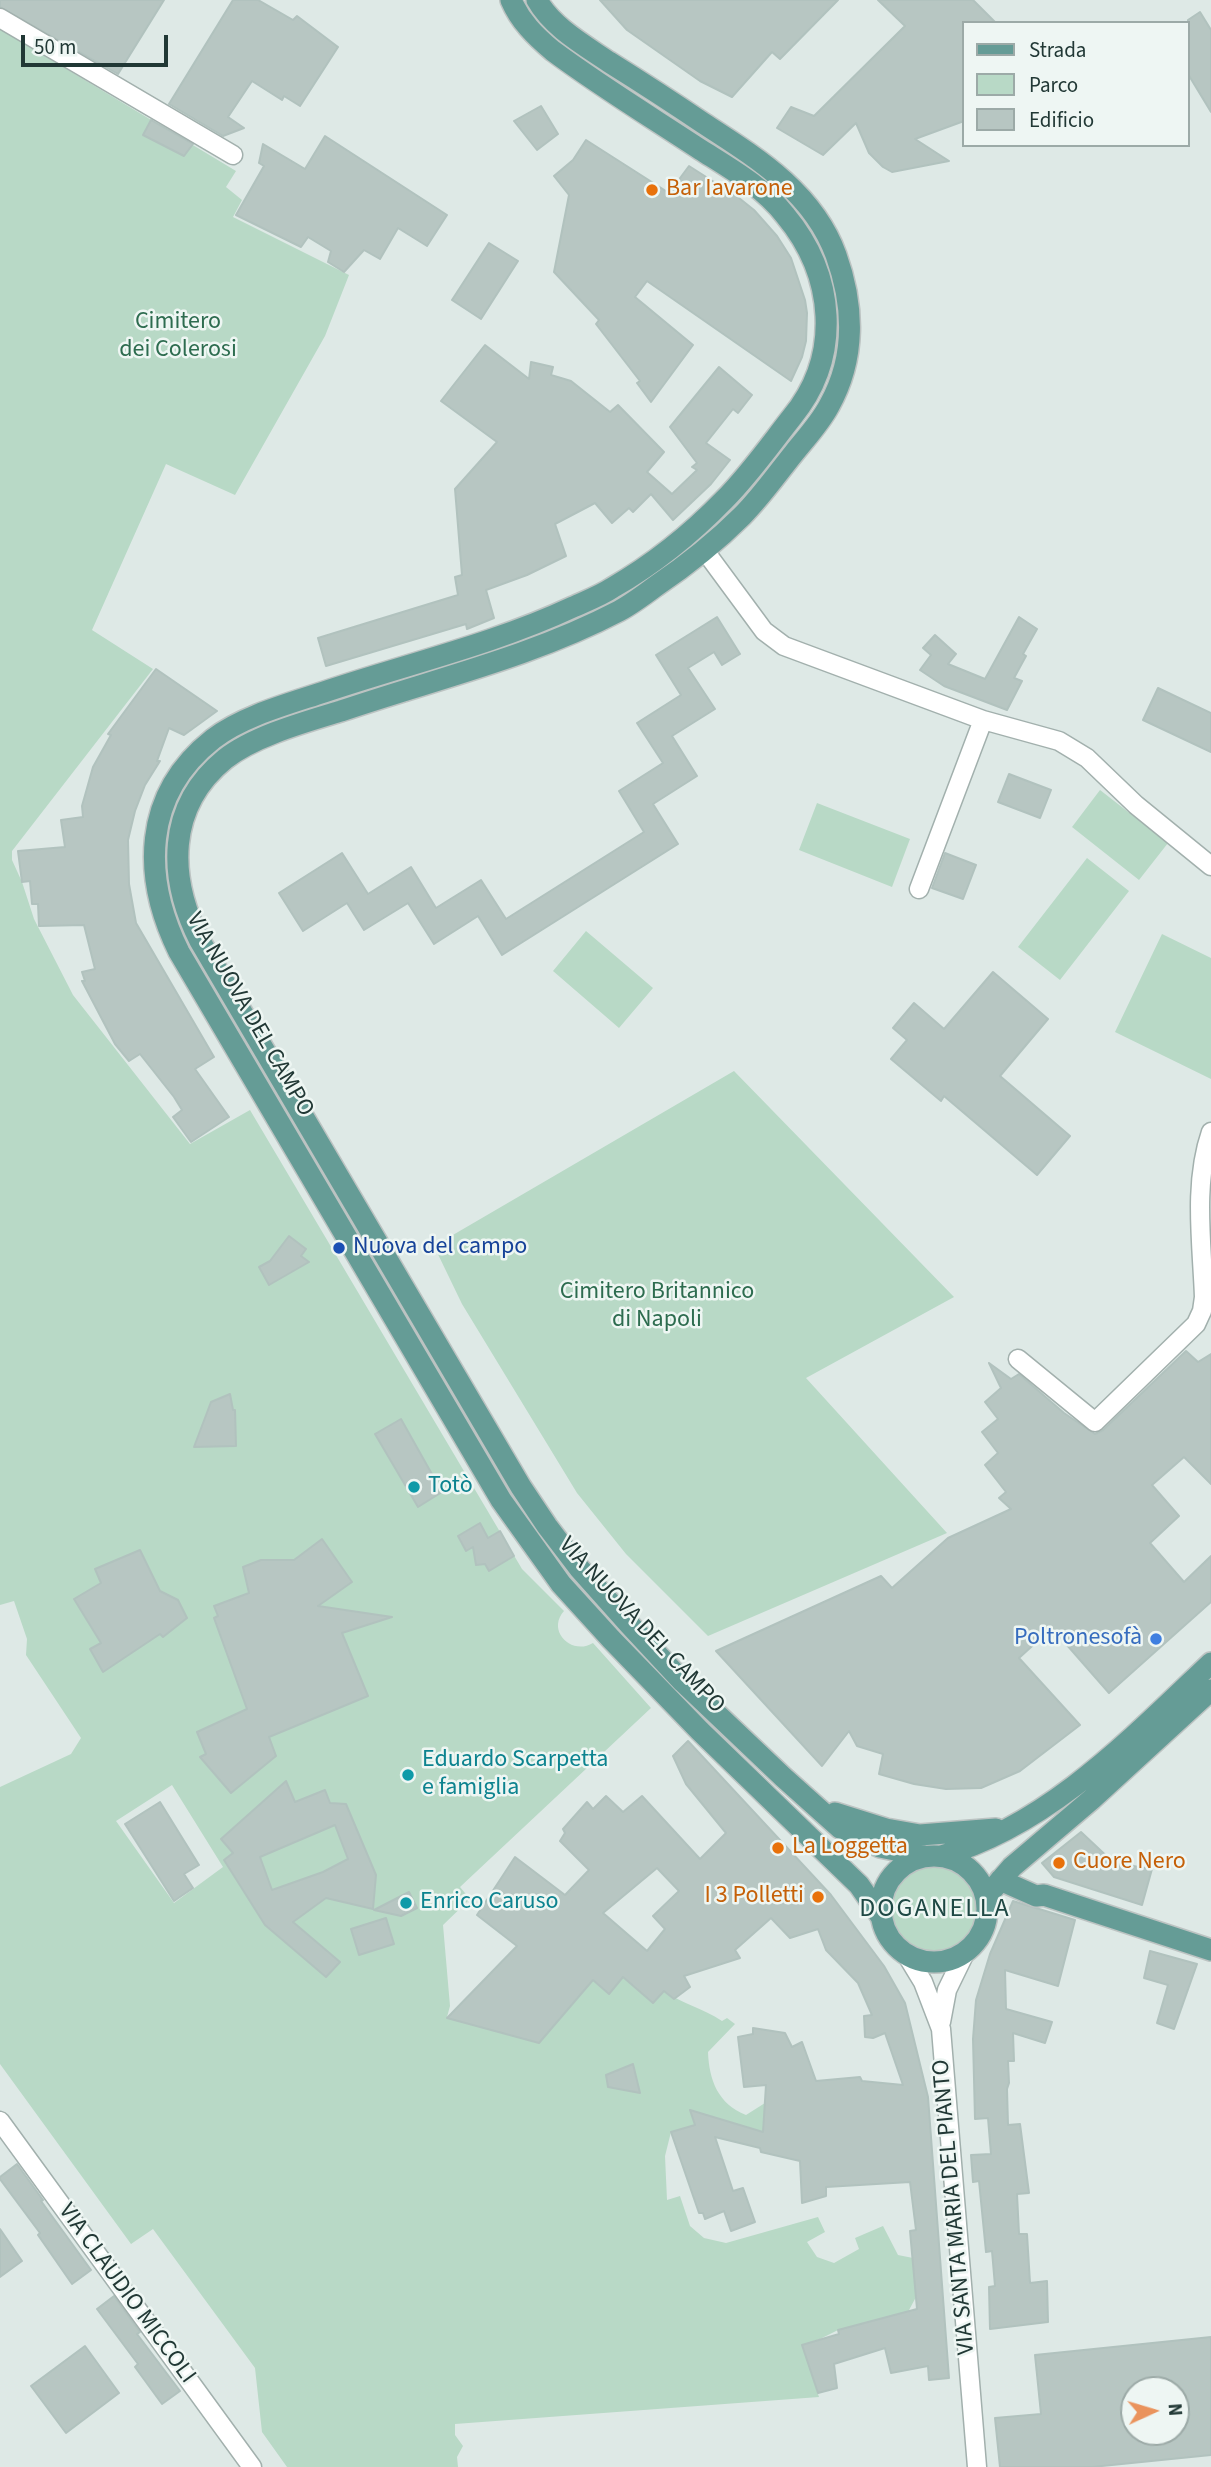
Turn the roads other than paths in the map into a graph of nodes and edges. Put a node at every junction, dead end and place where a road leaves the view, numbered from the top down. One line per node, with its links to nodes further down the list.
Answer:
1 (511, 0): 5 (main road, VIA NUOVA DEL CAMPO)
2 (537, 0): 6 (main road, VIA NUOVA DEL CAMPO)
3 (0, 18): 4 (street)
4 (233, 155)
5 (690, 533): 6 (main road); 20 (main road, VIA NUOVA DEL CAMPO)
6 (705, 551): 7 (street); 14 (main road, VIA NUOVA DEL CAMPO)
7 (983, 720): 8 (street); 9 (street)
8 (1211, 866)
9 (919, 889)
10 (1211, 1132): 11 (street)
11 (1018, 1359)
12 (1211, 1663): 15 (main road)
13 (1211, 1690): 17 (main road)
14 (810, 1801): 15 (main road); 16 (main road, VIA NUOVA DEL CAMPO)
15 (1018, 1825): 16 (main road)
16 (932, 1856): 18 (main road); 20 (main road)
17 (1020, 1860): 18 (main road); 19 (main road)
18 (993, 1888): 19 (main road); 22 (main road)
19 (1044, 1895): 21 (main road)
20 (882, 1919): 23 (main road)
21 (1211, 1950)
22 (966, 1951): 23 (main road); 24 (street)
23 (906, 1954): 24 (street, VIA SANTA MARIA DEL PIANTO)
24 (941, 2029): 27 (street, VIA SANTA MARIA DEL PIANTO)
25 (0, 2121): 26 (street, VIA CLAUDIO MICCOLI)
26 (252, 2467)
27 (977, 2467)

